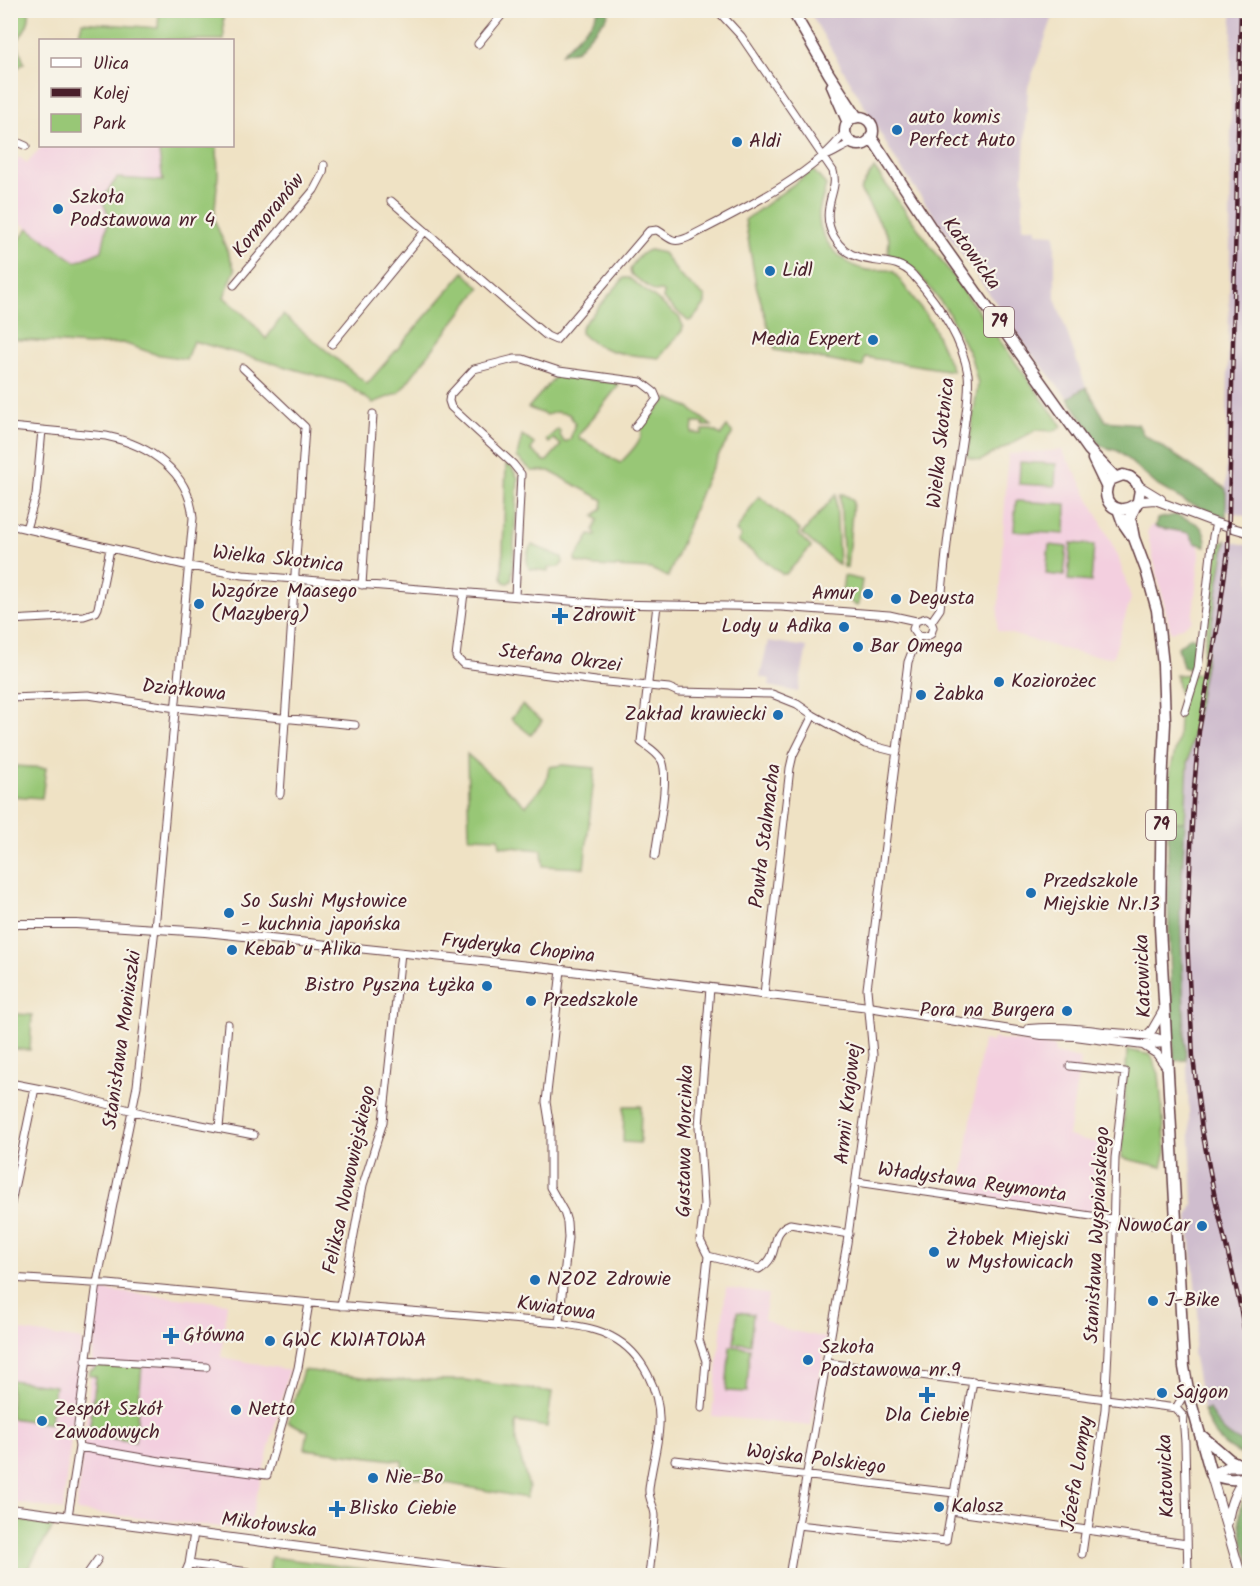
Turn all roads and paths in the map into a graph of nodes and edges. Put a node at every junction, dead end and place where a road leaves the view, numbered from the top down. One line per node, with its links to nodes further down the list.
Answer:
1 (506, 10): 4 (street)
2 (717, 10): 9 (street, Wielka Skotnica)
3 (792, 10): 5 (main road, 79)
4 (478, 44)
5 (850, 124): 7 (main road, 79); 7 (main road, 79); 9 (street)
6 (10, 139): 8 (street)
7 (862, 142): 9 (street); 20 (main road, Katowicka / 79)
8 (26, 146)
9 (823, 157): 12 (street); 41 (street, Wielka Skotnica)
10 (324, 165): 13 (street, Kormoranów)
11 (391, 201): 12 (street)
12 (425, 231): 14 (street)
13 (234, 285)
14 (332, 344)
15 (243, 368): 34 (street)
16 (373, 414): 35 (street)
17 (10, 427): 19 (street, Stanisława Moniuszki)
18 (635, 427): 37 (street)
19 (42, 430): 29 (street); 33 (street, Stanisława Moniuszki)
20 (1089, 450): 21 (main road, Katowicka / 79); 23 (main road, Katowicka / 79)
21 (1115, 477): 22 (main road, 79); 23 (main road)
22 (1138, 484): 24 (street); 25 (main road, 79)
23 (1106, 486): 26 (main road, 79)
24 (1166, 502): 25 (street); 27 (street)
25 (1134, 506): 26 (main road); 31 (main road, Katowicka / 79)
26 (1118, 509): 31 (main road, Katowicka / 79)
27 (1216, 523): 30 (street); 46 (street)
28 (10, 525): 29 (street, Wielka Skotnica)
29 (26, 529): 32 (street, Wielka Skotnica)
30 (1250, 533)
31 (1134, 538): 60 (main road, Katowicka / 79)
32 (110, 549): 33 (street, Wielka Skotnica); 39 (street)
33 (189, 566): 34 (street, Wielka Skotnica); 45 (street, Stanisława Moniuszki)
34 (294, 579): 35 (street, Wielka Skotnica); 48 (street)
35 (362, 585): 36 (street, Wielka Skotnica)
36 (464, 593): 37 (street, Wielka Skotnica); 43 (street, Stefana Okrzei)
37 (515, 596): 38 (street, Wielka Skotnica)
38 (657, 605): 40 (street, Wielka Skotnica); 43 (street, Stefana Okrzei)
39 (10, 621)
40 (916, 621): 41 (street); 42 (street)
41 (932, 622): 42 (street)
42 (918, 636): 50 (street, Armii Krajowej)
43 (646, 686): 47 (street); 52 (street)
44 (10, 698): 45 (street, Działkowa)
45 (176, 708): 48 (street, Działkowa); 54 (street, Stanisława Moniuszki)
46 (1185, 711)
47 (813, 715): 50 (street); 58 (street, Pawła Stalmacha)
48 (285, 718): 49 (street, Działkowa); 51 (street)
49 (355, 725)
50 (897, 752): 59 (street, Armii Krajowej)
51 (280, 794)
52 (655, 856)
53 (10, 924): 54 (street, Fryderyka Chopina)
54 (155, 928): 55 (street, Fryderyka Chopina); 73 (street, Stanisława Moniuszki)
55 (401, 952): 56 (street, Fryderyka Chopina); 85 (street, Feliksa Nowowiejskiego)
56 (561, 970): 57 (street, Fryderyka Chopina); 86 (street)
57 (710, 988): 58 (street, Fryderyka Chopina); 81 (street, Gustawa Morcinka)
58 (764, 994): 59 (street, Fryderyka Chopina)
59 (869, 1007): 63 (street, Fryderyka Chopina); 76 (street, Armii Krajowej)
60 (1163, 1011): 65 (street); 67 (main road, Katowicka / 79)
61 (228, 1024): 74 (street)
62 (1061, 1028): 63 (street, Fryderyka Chopina); 64 (street, Fryderyka Chopina); 66 (street, Fryderyka Chopina)
63 (1019, 1030): 66 (street, Fryderyka Chopina)
64 (1092, 1030): 65 (street, Fryderyka Chopina); 66 (street, Fryderyka Chopina)
65 (1147, 1035): 67 (street, Fryderyka Chopina)
66 (1075, 1036): 68 (street, Fryderyka Chopina)
67 (1165, 1042): 68 (street, Fryderyka Chopina); 70 (main road, Katowicka / 79)
68 (1143, 1045): 70 (street)
69 (1070, 1066): 78 (street, Stanisława Wyspiańskiego)
70 (1167, 1068): 90 (main road, Katowicka / 79)
71 (10, 1083): 72 (street)
72 (35, 1088): 73 (street); 77 (street)
73 (133, 1111): 74 (street); 83 (street, Stanisława Moniuszki)
74 (219, 1128): 75 (street)
75 (254, 1135)
76 (857, 1182): 78 (street, Władysława Reymonta); 80 (street, Armii Krajowej)
77 (10, 1208)
78 (1114, 1220): 79 (street, Władysława Reymonta); 92 (street, Stanisława Wyspiańskiego)
79 (1154, 1225)
80 (849, 1234): 81 (street); 88 (street, Armii Krajowej)
81 (708, 1256): 93 (street, Gustawa Morcinka)
82 (10, 1278): 83 (street, Kwiatowa)
83 (97, 1283): 84 (street, Kwiatowa); 87 (street, Stanisława Moniuszki)
84 (309, 1303): 85 (street, Kwiatowa); 96 (street)
85 (341, 1306): 86 (street, Kwiatowa)
86 (559, 1323): 117 (street, Kwiatowa)
87 (86, 1360): 89 (street); 96 (street, Stanisława Moniuszki)
88 (827, 1363): 91 (street); 100 (street, Armii Krajowej)
89 (206, 1367)
90 (1186, 1379): 94 (street, Katowicka); 95 (main road, Katowicka / 79)
91 (973, 1381): 92 (street); 101 (street)
92 (1105, 1399): 94 (street); 106 (street, Józefa Lompy)
93 (702, 1408)
94 (1176, 1408): 109 (street, Katowicka)
95 (1199, 1433): 98 (main road); 99 (main road, Katowicka / 79)
96 (79, 1447): 104 (street, Stanisława Moniuszki)
97 (675, 1460): 100 (street, Wojska Polskiego)
98 (1247, 1472): 99 (main road); 107 (main road)
99 (1211, 1474): 107 (main road)
100 (806, 1476): 101 (street, Wojska Polskiego); 105 (street, Armii Krajowej)
101 (954, 1493): 103 (street)
102 (10, 1509): 104 (street, Mikołowska)
103 (951, 1512): 105 (street); 106 (street)
104 (68, 1515): 108 (street, Mikołowska)
105 (798, 1525): 118 (street, Armii Krajowej)
106 (1088, 1530): 109 (street); 110 (street, Józefa Lompy)
107 (1227, 1530): 120 (main road)
108 (194, 1533): 112 (street); 116 (street, Mikołowska)
109 (1187, 1544): 119 (street, Katowicka)
110 (1082, 1554)
111 (98, 1559): 113 (street)
112 (189, 1564): 114 (street); 115 (street)
113 (86, 1575)
114 (184, 1575)
115 (248, 1575)
116 (523, 1575)
117 (649, 1575)
118 (789, 1575)
119 (1188, 1575)
120 (1241, 1575)

